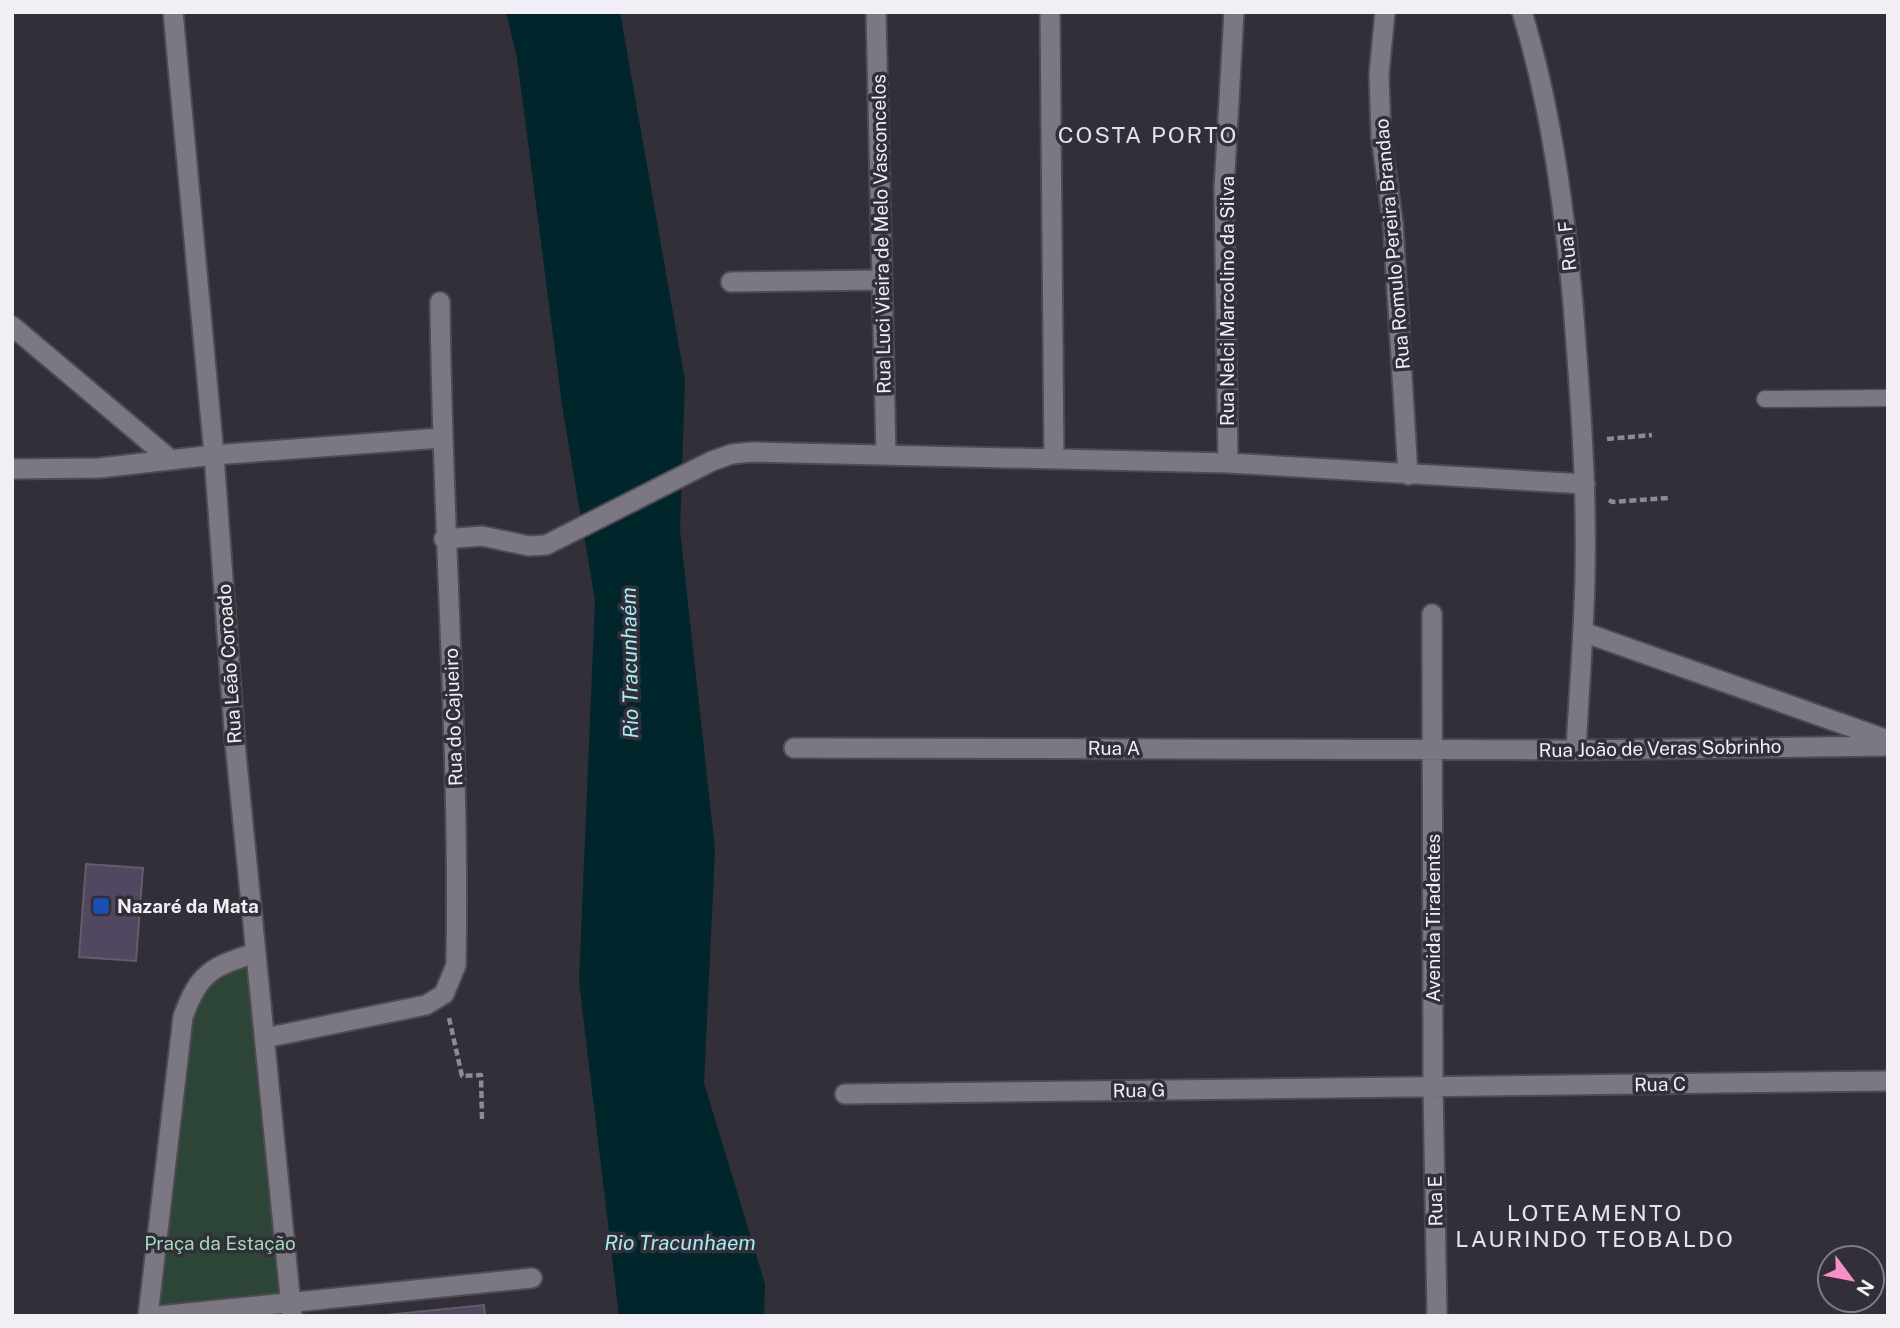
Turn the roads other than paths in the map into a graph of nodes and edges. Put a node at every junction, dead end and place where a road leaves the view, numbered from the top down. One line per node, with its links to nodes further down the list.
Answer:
1 (173, 12): 14 (street, Rua Leão Coroado)
2 (876, 12): 7 (street, Rua Luci Vieira de Melo Vasconcelos)
3 (1050, 12): 16 (street)
4 (1234, 12): 18 (street, Rua Nelci Marcolino da Silva)
5 (1385, 12): 20 (street, Rua Romulo Pereira Brandao)
6 (1522, 12): 21 (street, Rua F)
7 (881, 279): 8 (street); 15 (street, Rua Luci Vieira de Melo Vasconcelos)
8 (731, 282)
9 (440, 302): 13 (street, Rua do Cajueiro)
10 (12, 326): 17 (street)
11 (1765, 398): 12 (lane)
12 (1888, 398)
13 (441, 438): 14 (street); 22 (street, Rua do Cajueiro)
14 (214, 455): 17 (street); 29 (street, Rua Leão Coroado)
15 (886, 455): 16 (street); 22 (street)
16 (1054, 459): 18 (street)
17 (171, 460): 19 (street)
18 (1228, 463): 20 (street)
19 (12, 469)
20 (1408, 475): 21 (street)
21 (1585, 484): 24 (street, Rua F)
22 (444, 539): 30 (street, Rua do Cajueiro)
23 (1432, 614): 27 (street, Avenida Tiradentes)
24 (1583, 632): 25 (street); 28 (street, Rua F)
25 (1888, 743): 28 (street, Rua João de Veras Sobrinho)
26 (794, 748): 27 (street, Rua A)
27 (1433, 749): 28 (street, Rua João de Veras Sobrinho); 32 (street, Avenida Tiradentes)
28 (1576, 750)
29 (255, 953): 30 (street, Rua Leão Coroado); 36 (street)
30 (265, 1038): 35 (street, Rua Leão Coroado)
31 (1888, 1081): 32 (street, Rua C)
32 (1433, 1087): 33 (street, Rua G); 38 (street, Rua E)
33 (845, 1094)
34 (532, 1278): 35 (street)
35 (291, 1309): 37 (street)
36 (148, 1316)
37 (158, 1316)
38 (1437, 1316)

